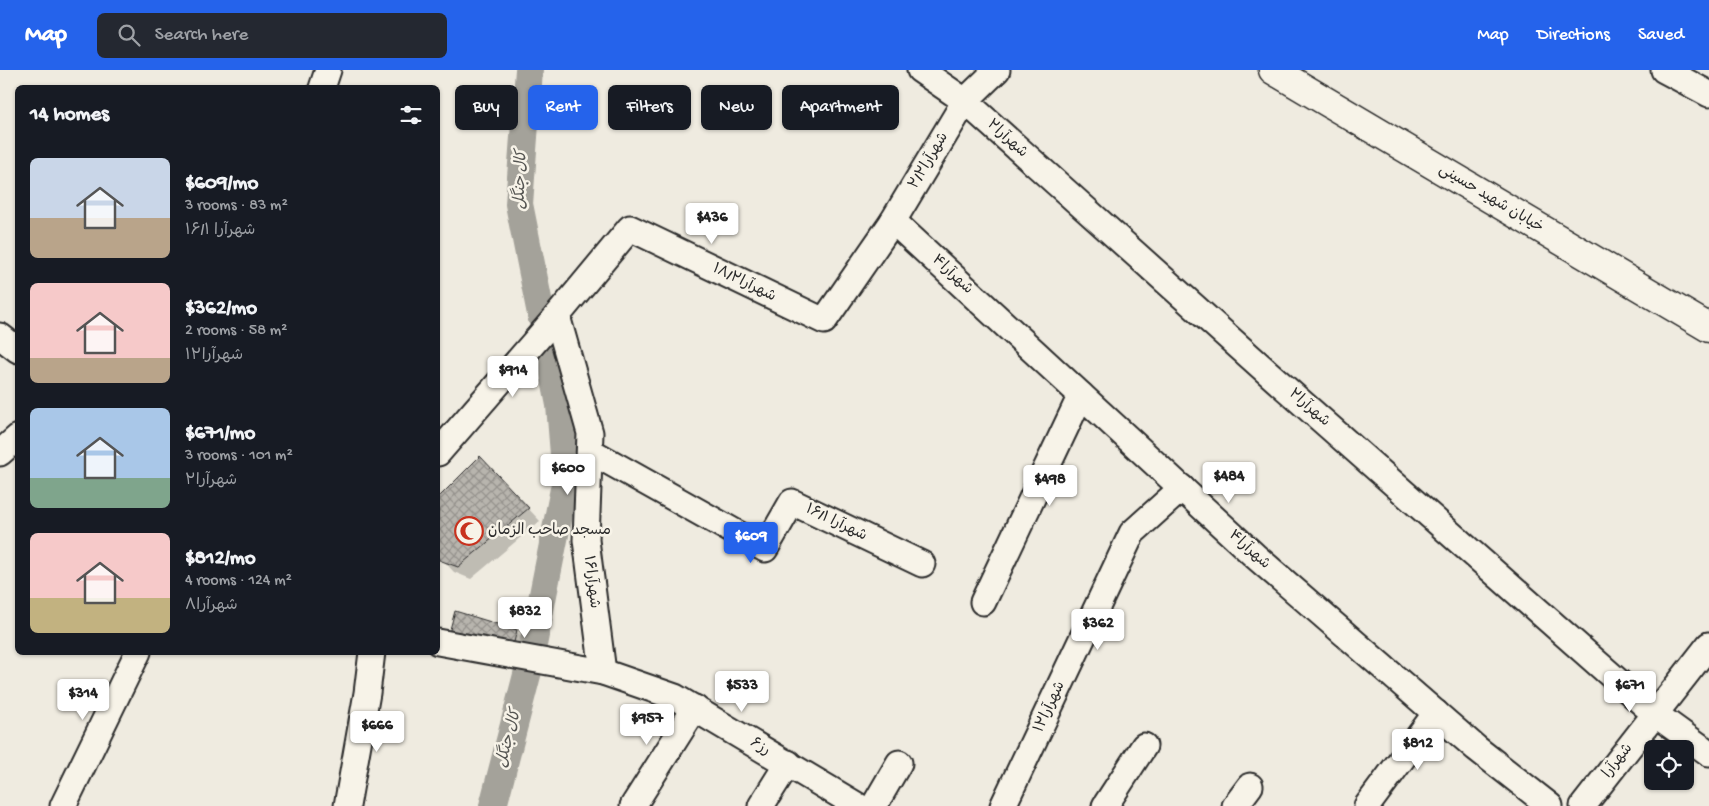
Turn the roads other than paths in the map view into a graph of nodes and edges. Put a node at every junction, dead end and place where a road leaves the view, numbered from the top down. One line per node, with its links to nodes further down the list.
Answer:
1 (328, 70): 6 (street)
2 (920, 70): 8 (street, شهرآرا۲)
3 (996, 70): 8 (street, شهرآرا۲/۲)
4 (1273, 70): 11 (main road, خیابان شهید حسینی)
5 (1664, 70): 7 (street)
6 (323, 85)
7 (1709, 94)
8 (966, 101): 9 (street, شهرآرا۲/۲); 29 (street, شهرآرا۲)
9 (893, 221): 10 (street, شهرآرا۱۸/۲); 14 (street, شهرآرا۴)
10 (557, 316): 16 (street); 17 (street, شهرآرا۱۶)
11 (1709, 328)
12 (0, 336): 13 (street)
13 (15, 348)
14 (1081, 395): 19 (street, شهرآرا۴); 21 (street)
15 (15, 440): 18 (street)
16 (440, 451)
17 (590, 451): 20 (street, شهرآرا ۱۶/۱); 26 (street, شهرآرا۱۶)
18 (0, 453)
19 (1182, 488): 28 (street, شهرآرا۴); 41 (street, شهرآرا۱۲)
20 (922, 564)
21 (983, 602)
22 (440, 642): 26 (street, رز۶)
23 (1709, 645): 29 (street, شهرآرا)
24 (137, 655): 36 (street)
25 (372, 655): 37 (street)
26 (603, 672): 27 (street, رز۶)
27 (695, 708): 32 (street, رز۶); 38 (street)
28 (1436, 713): 44 (street); 45 (street, شهرآرا۴)
29 (1655, 714): 31 (street, شهرآرا۲); 46 (street, شهرآرا)
30 (1144, 746): 42 (street)
31 (1709, 753)
32 (788, 763): 35 (street, رز۶); 39 (street)
33 (899, 763): 40 (street)
34 (1250, 786): 43 (street)
35 (850, 804)
36 (63, 806)
37 (347, 806)
38 (633, 806)
39 (761, 806)
40 (874, 806)
41 (1003, 806)
42 (1105, 806)
43 (1235, 806)
44 (1367, 806)
45 (1550, 806)
46 (1583, 806)

